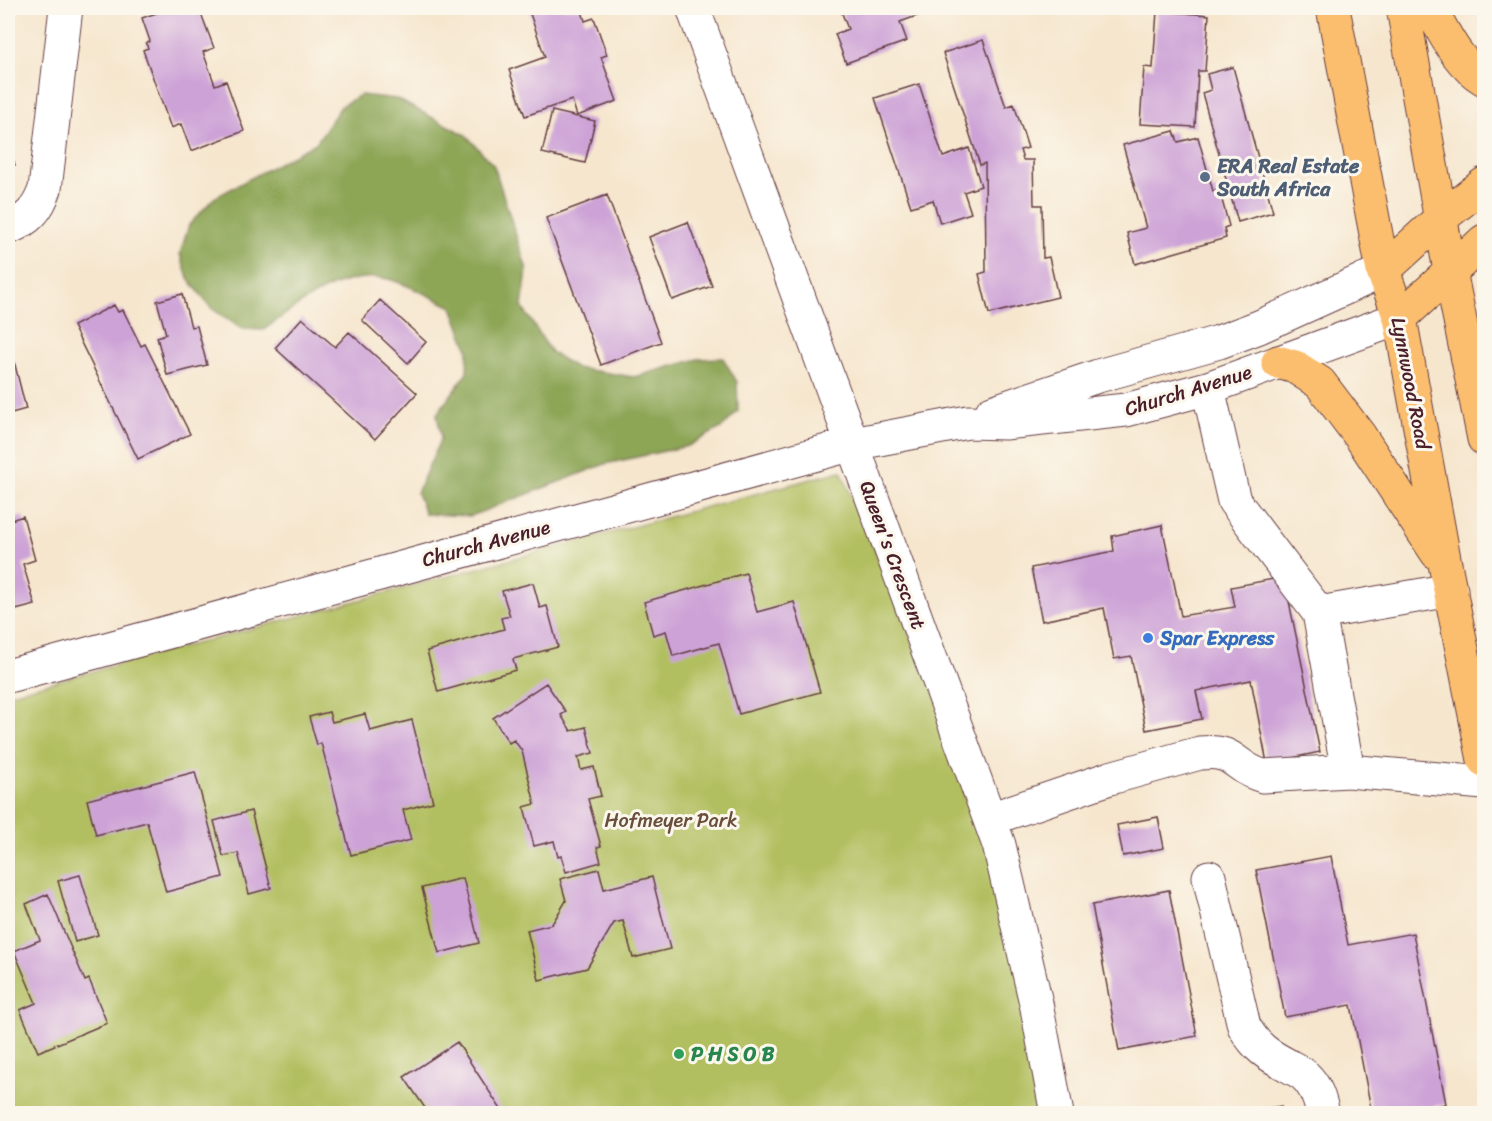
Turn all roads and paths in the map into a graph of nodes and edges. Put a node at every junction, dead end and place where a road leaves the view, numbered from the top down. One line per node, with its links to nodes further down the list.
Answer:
1 (66, 8): 9 (street)
2 (693, 8): 18 (street, Queen's Crescent)
3 (1333, 8): 11 (main road, Lynnwood Road)
4 (1403, 8): 8 (main road)
5 (1430, 8): 6 (main road)
6 (1485, 79)
7 (1485, 184): 8 (main road)
8 (1441, 218): 11 (main road); 12 (main road)
9 (8, 228)
10 (1485, 241): 12 (main road)
11 (1383, 271): 13 (main road, Lynnwood Road); 16 (street, Church Avenue)
12 (1450, 271): 13 (main road); 17 (main road)
13 (1400, 318): 14 (street, Church Avenue); 19 (main road, Lynnwood Road)
14 (1278, 362): 15 (street, Church Avenue); 19 (main road)
15 (1208, 388): 16 (street, Church Avenue); 20 (street)
16 (968, 422): 18 (street, Church Avenue)
17 (1485, 439)
18 (853, 444): 21 (street, Church Avenue); 25 (street, Queen's Crescent)
19 (1448, 577): 20 (street); 22 (main road, Lynnwood Road)
20 (1319, 613): 23 (street)
21 (8, 676)
22 (1485, 760)
23 (1348, 771): 24 (street); 25 (street)
24 (1485, 783)
25 (990, 819): 27 (street, Queen's Crescent)
26 (1209, 877): 28 (street)
27 (1057, 1113)
28 (1323, 1113)

